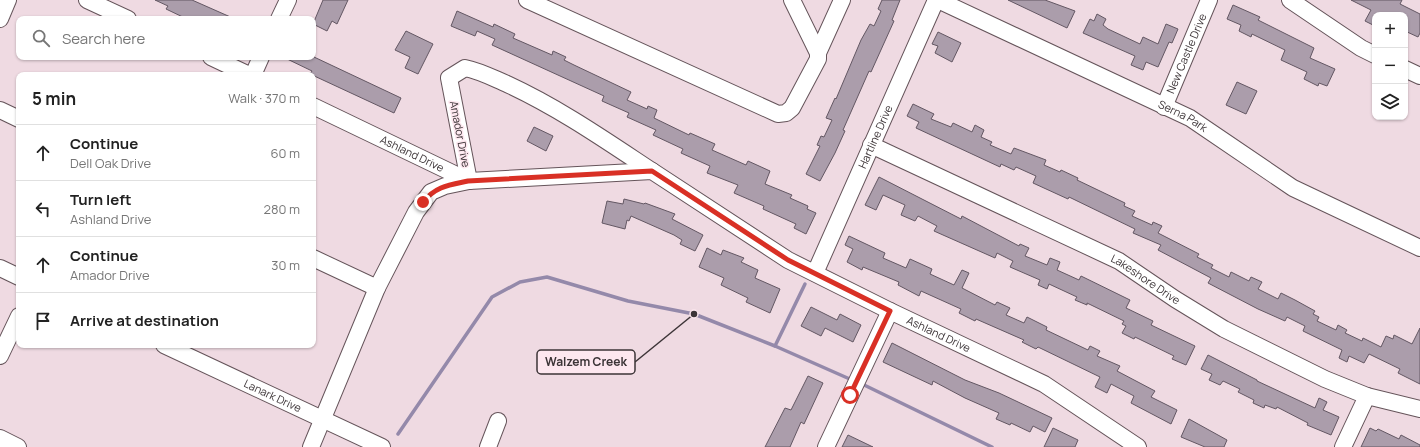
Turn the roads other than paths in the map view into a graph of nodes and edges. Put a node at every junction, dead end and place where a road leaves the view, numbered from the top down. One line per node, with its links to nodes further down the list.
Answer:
1 (8, 0): 12 (street)
2 (87, 0): 10 (street)
3 (288, 0): 11 (street)
4 (527, 0): 13 (street)
5 (792, 0): 13 (street)
6 (842, 0): 13 (street)
7 (937, 0): 22 (street, Serna Park); 25 (street, Hartline Drive)
8 (1210, 0): 22 (street, New Castle Drive)
9 (1290, 0): 14 (street)
10 (122, 16)
11 (280, 16)
12 (0, 19)
13 (818, 53)
14 (1372, 54)
15 (216, 60): 18 (street)
16 (260, 60): 19 (street)
17 (1408, 70): 20 (street)
18 (242, 72)
19 (254, 72)
20 (1420, 76)
21 (316, 107): 27 (street, Ashland Drive)
22 (1164, 107): 28 (street, Serna Park)
23 (0, 110): 24 (street)
24 (16, 118)
25 (871, 145): 31 (street, Hartline Drive); 38 (street, Lakeshore Drive)
26 (652, 171): 27 (street, Ashland Drive); 27 (street, Amador Drive); 31 (street, Ashland Drive)
27 (468, 181): 33 (street, Amador Drive)
28 (1420, 248)
29 (316, 259): 33 (street)
30 (0, 268): 32 (street)
31 (815, 273): 34 (street, Ashland Drive)
32 (16, 276)
33 (377, 288): 40 (street, Amador Drive)
34 (890, 311): 47 (street); 48 (street, Ashland Drive)
35 (16, 322): 37 (street)
36 (170, 348): 40 (street, Lanark Drive)
37 (0, 356)
38 (1367, 396): 39 (street, Lakeshore Drive); 49 (street)
39 (1420, 409)
40 (322, 419): 44 (street, Amador Drive); 45 (street, Lanark Drive)
41 (498, 421): 46 (street)
42 (0, 438): 43 (street)
43 (18, 447)
44 (311, 447)
45 (382, 447)
46 (488, 447)
47 (826, 447)
48 (1138, 447)
49 (1343, 447)

